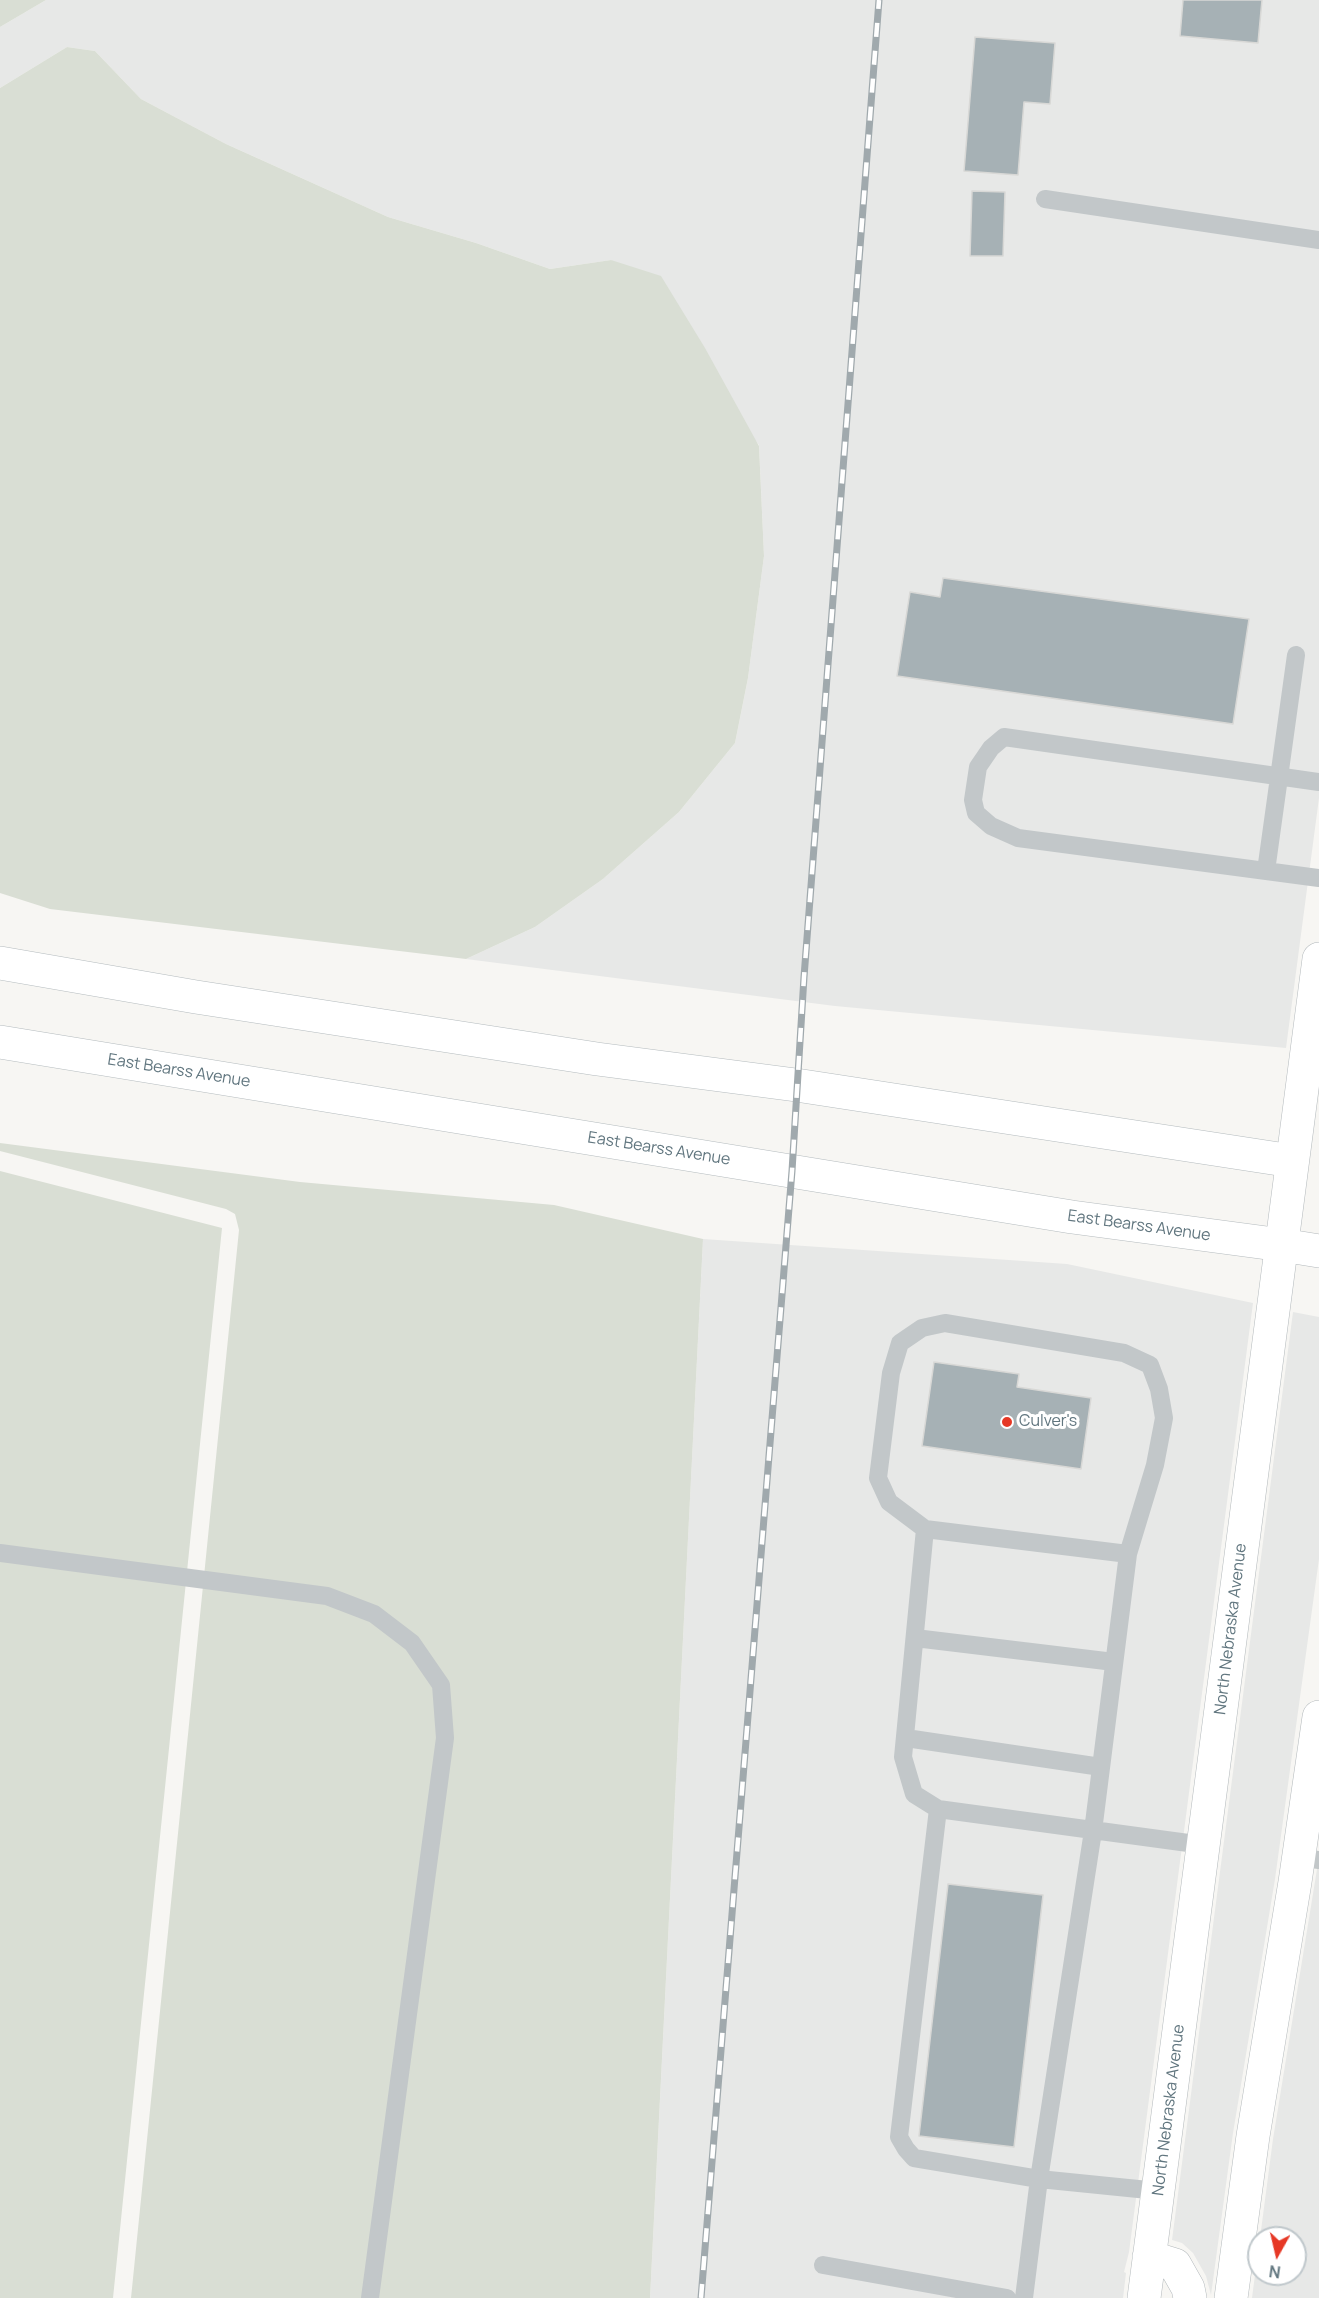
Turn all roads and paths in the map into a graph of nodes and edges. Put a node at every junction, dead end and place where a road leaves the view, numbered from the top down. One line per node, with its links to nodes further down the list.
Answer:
1 (1045, 199): 2 (lane)
2 (1319, 240)
3 (1296, 655): 4 (lane)
4 (1278, 776): 5 (lane); 6 (lane); 6 (lane)
5 (1319, 782)
6 (1266, 871): 7 (lane)
7 (1319, 878)
8 (1319, 959): 11 (main road, North Nebraska Avenue)
9 (0, 963): 11 (main road)
10 (0, 1042): 12 (main road, East Bearss Avenue)
11 (1306, 1163): 12 (main road, North Nebraska Avenue)
12 (1282, 1245): 13 (main road, East Bearss Avenue); 24 (main road, North Nebraska Avenue)
13 (1319, 1251)
14 (926, 1529): 16 (lane); 16 (lane); 17 (lane)
15 (0, 1553): 30 (lane)
16 (1128, 1554): 18 (lane)
17 (915, 1638): 18 (lane); 20 (lane)
18 (1114, 1662): 21 (lane)
19 (1319, 1717): 25 (main road)
20 (906, 1738): 21 (lane); 22 (lane)
21 (1101, 1767): 23 (lane)
22 (938, 1809): 23 (lane); 26 (lane)
23 (1093, 1831): 24 (lane); 26 (lane)
24 (1203, 1845): 27 (main road, North Nebraska Avenue)
25 (1309, 1859): 35 (main road)
26 (1040, 2179): 27 (lane); 32 (lane)
27 (1158, 2191): 28 (main road, North Nebraska Avenue)
28 (1149, 2257): 33 (main road, North Nebraska Avenue); 34 (main road)
29 (823, 2265): 31 (lane)
30 (370, 2298)
31 (1007, 2298)
32 (1024, 2298)
33 (1144, 2298)
34 (1190, 2298)
35 (1231, 2298)

